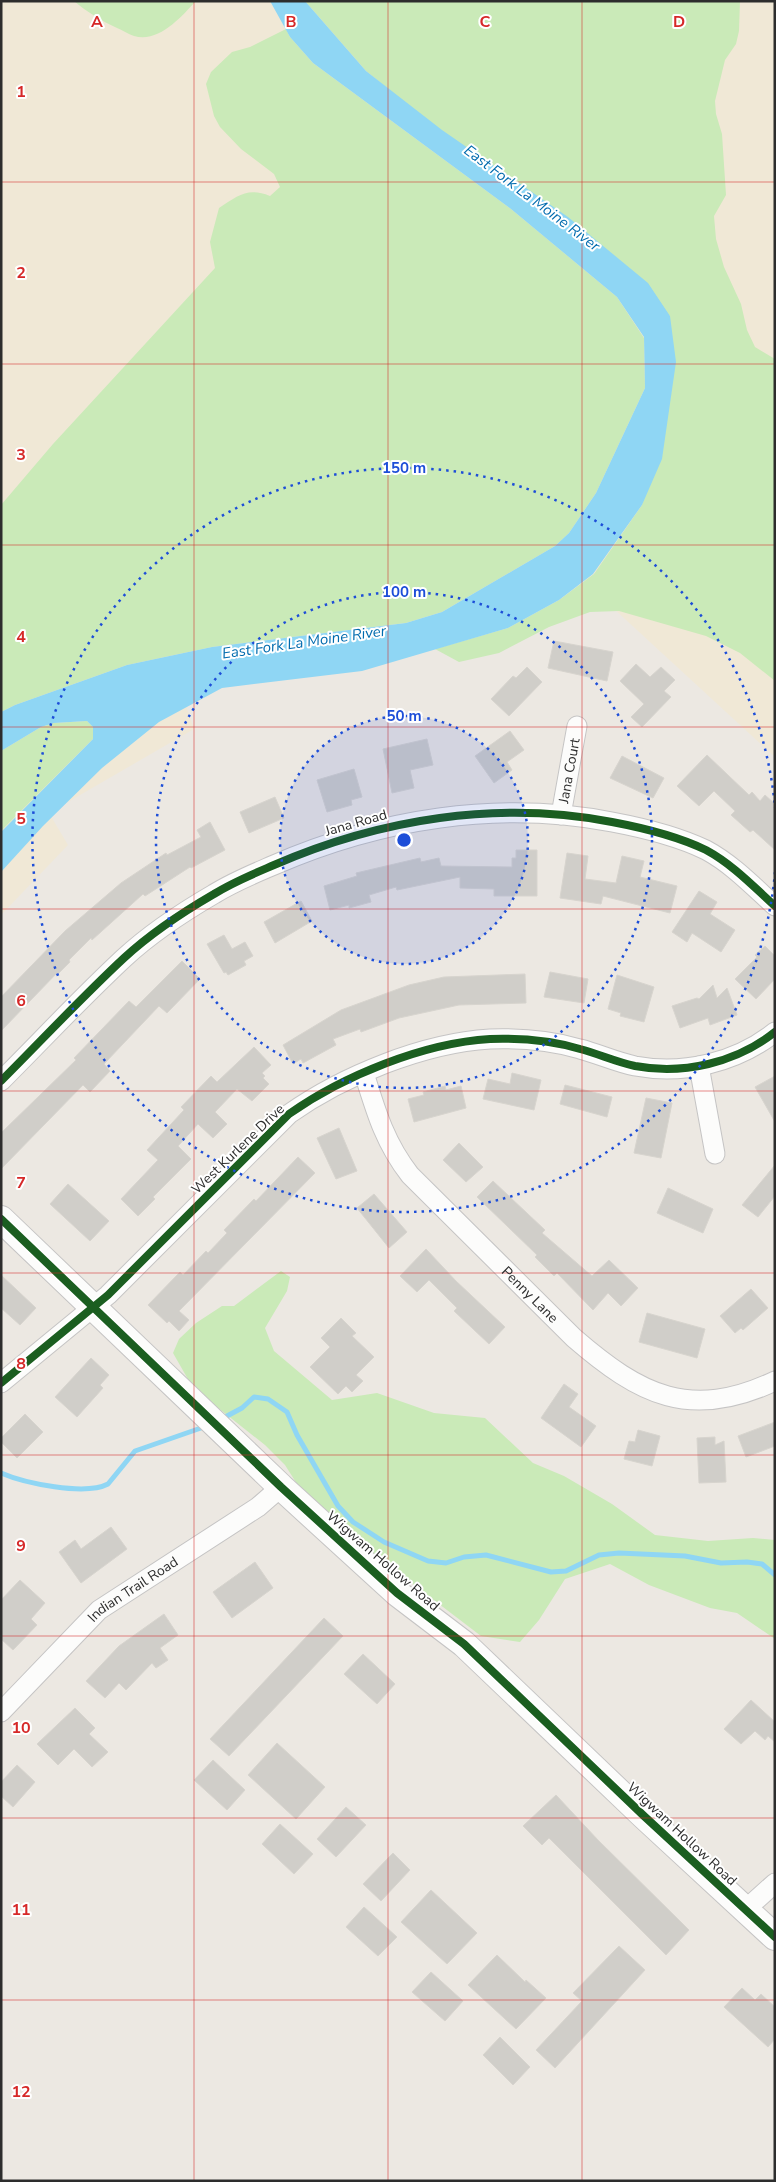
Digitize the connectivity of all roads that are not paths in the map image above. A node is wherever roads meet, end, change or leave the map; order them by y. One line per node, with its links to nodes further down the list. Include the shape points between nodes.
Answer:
1 (577, 726): 2 (street, Jana Court)
2 (561, 814): 3 (street, Jana Road, via 642,827 705,850 743,876); 7 (street, Jana Road, via 472,814 386,826 299,854 235,882 125,957)
3 (775, 906)
4 (775, 1032): 5 (street, West Kurlene Drive, via 748,1050)
5 (699, 1066): 6 (street, West Kurlene Drive, via 665,1070 635,1066 561,1044 491,1039 434,1048); 8 (street)
6 (364, 1073): 10 (street, West Kurlene Drive, via 338,1084 289,1114 108,1295); 11 (street, Penny Lane, via 386,1139 410,1175 600,1360 645,1389 701,1400 735,1397)
7 (1, 1081)
8 (715, 1154)
9 (1, 1219): 10 (street, Wigwam Hollow Road)
10 (93, 1306): 12 (street, West Kurlene Drive); 13 (street, Wigwam Hollow Road)
11 (775, 1381)
12 (1, 1382)
13 (281, 1487): 14 (street, Indian Trail Road, via 258,1507 99,1610); 16 (street, Wigwam Hollow Road, via 397,1594 464,1644)
14 (1, 1712)
15 (775, 1883): 16 (street)
16 (746, 1909): 17 (street, Wigwam Hollow Road)
17 (775, 1937)

